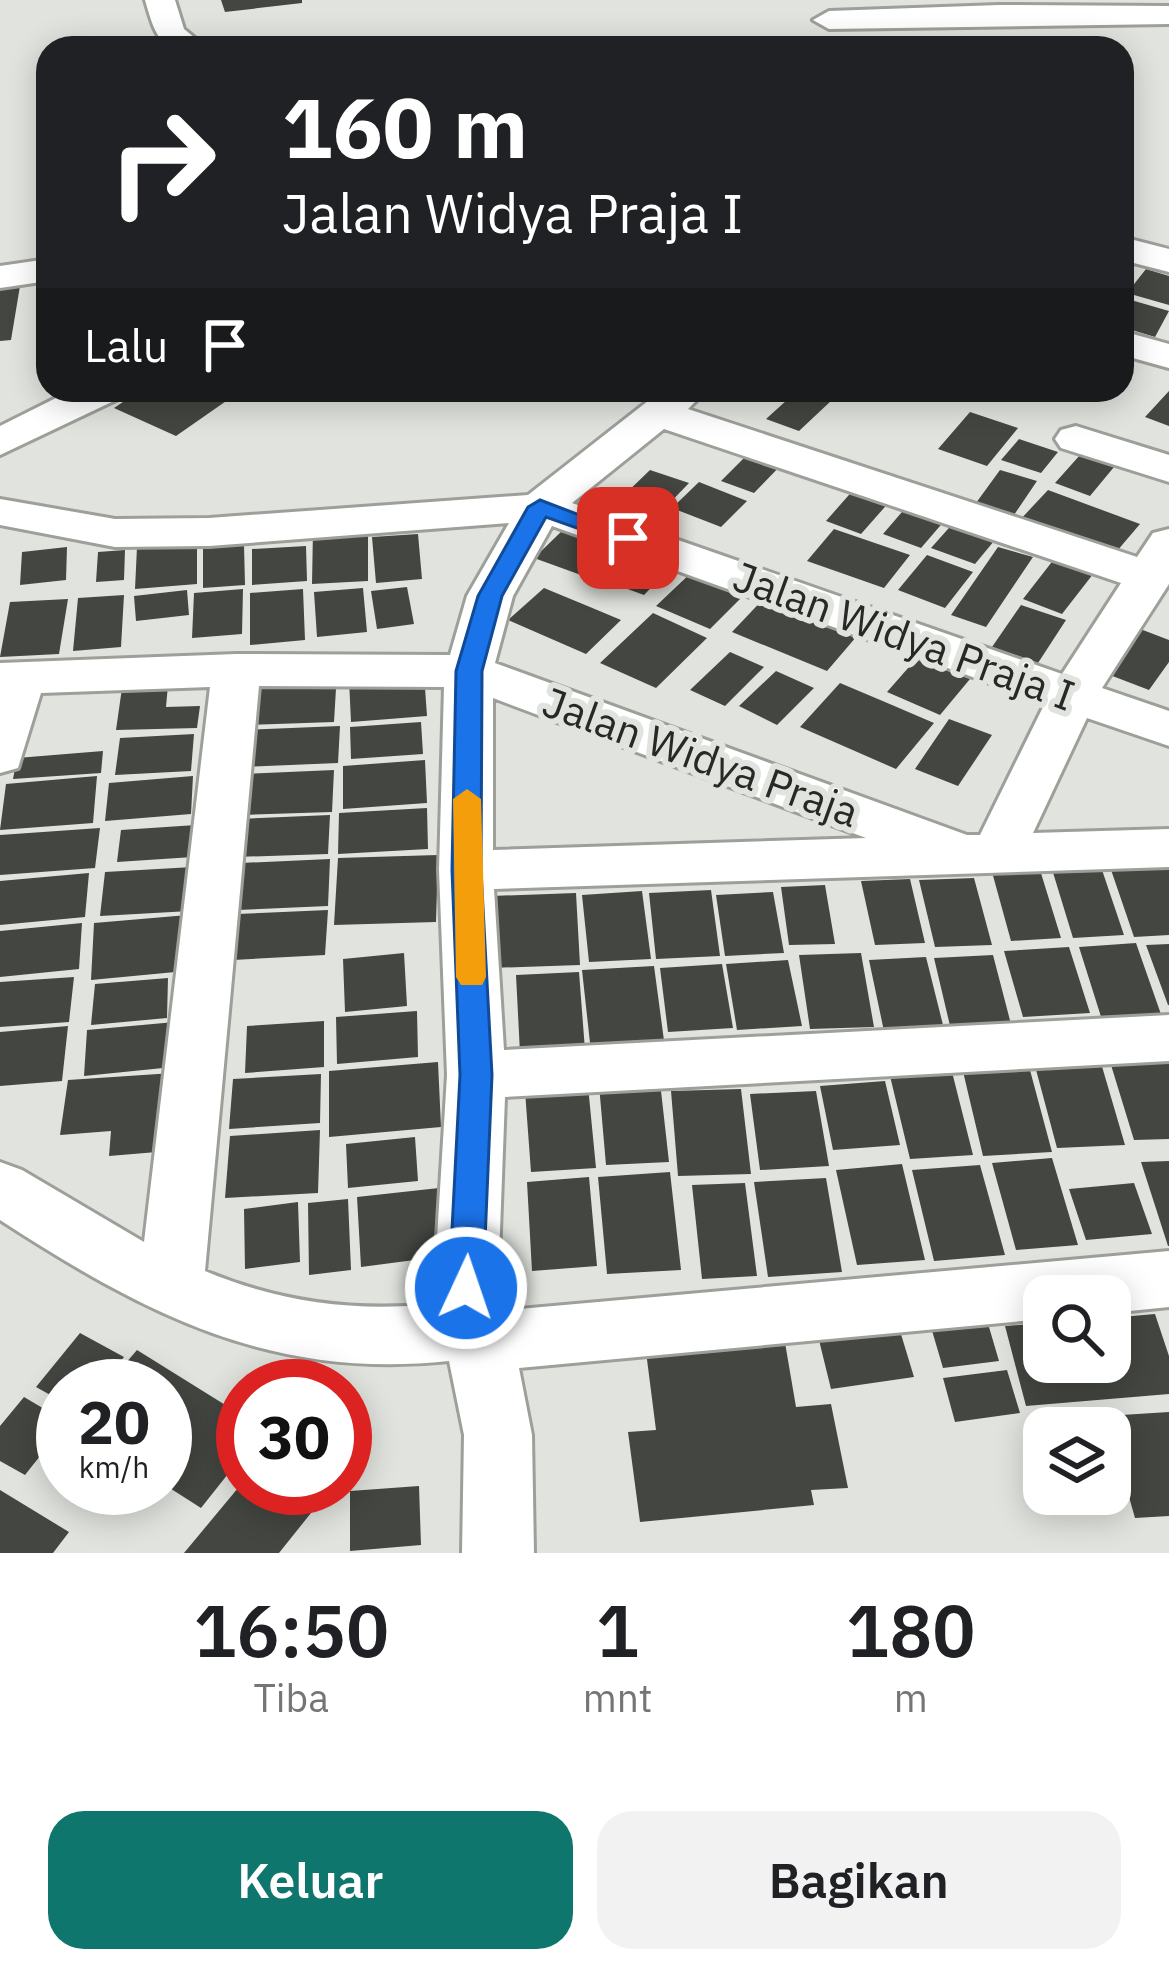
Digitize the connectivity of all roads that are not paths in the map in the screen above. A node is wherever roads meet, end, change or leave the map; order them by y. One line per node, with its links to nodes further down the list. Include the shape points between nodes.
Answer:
1 (160, 0): 5 (street)
2 (1080, 7): 3 (street); 4 (street)
3 (1169, 15)
4 (829, 20)
5 (174, 36)
6 (1134, 251): 7 (street)
7 (1169, 261)
8 (36, 272): 9 (street)
9 (0, 277)
10 (1134, 346): 11 (street)
11 (1169, 356)
12 (80, 402): 15 (street)
13 (674, 402): 17 (street); 19 (street)
14 (1076, 439): 16 (street)
15 (0, 442)
16 (1169, 470)
17 (540, 507): 18 (street, Jalan Widya Praja I, via 186,532 115,532); 21 (street, via 490,596); 23 (street, Jalan Widya Praja I)
18 (0, 512)
19 (1160, 560): 23 (street)
20 (236, 670): 21 (street, Jalan Widya Praja); 22 (street, Jalan Widya Praja); 33 (street)
21 (469, 671): 27 (street, Jalan Widya Praja); 28 (street)
22 (10, 681): 25 (street)
23 (1073, 696): 24 (street, Jalan Widya Praja I); 27 (street)
24 (1169, 729)
25 (0, 756)
26 (1169, 848): 27 (street)
27 (982, 856): 28 (street)
28 (466, 870): 30 (street)
29 (1169, 1038): 30 (street)
30 (476, 1075): 34 (street)
31 (0, 1188): 33 (street)
32 (1169, 1279): 34 (street)
33 (171, 1287): 34 (street, via 310,1330)
34 (472, 1336): 35 (street, via 500,1434)
35 (498, 1553)

